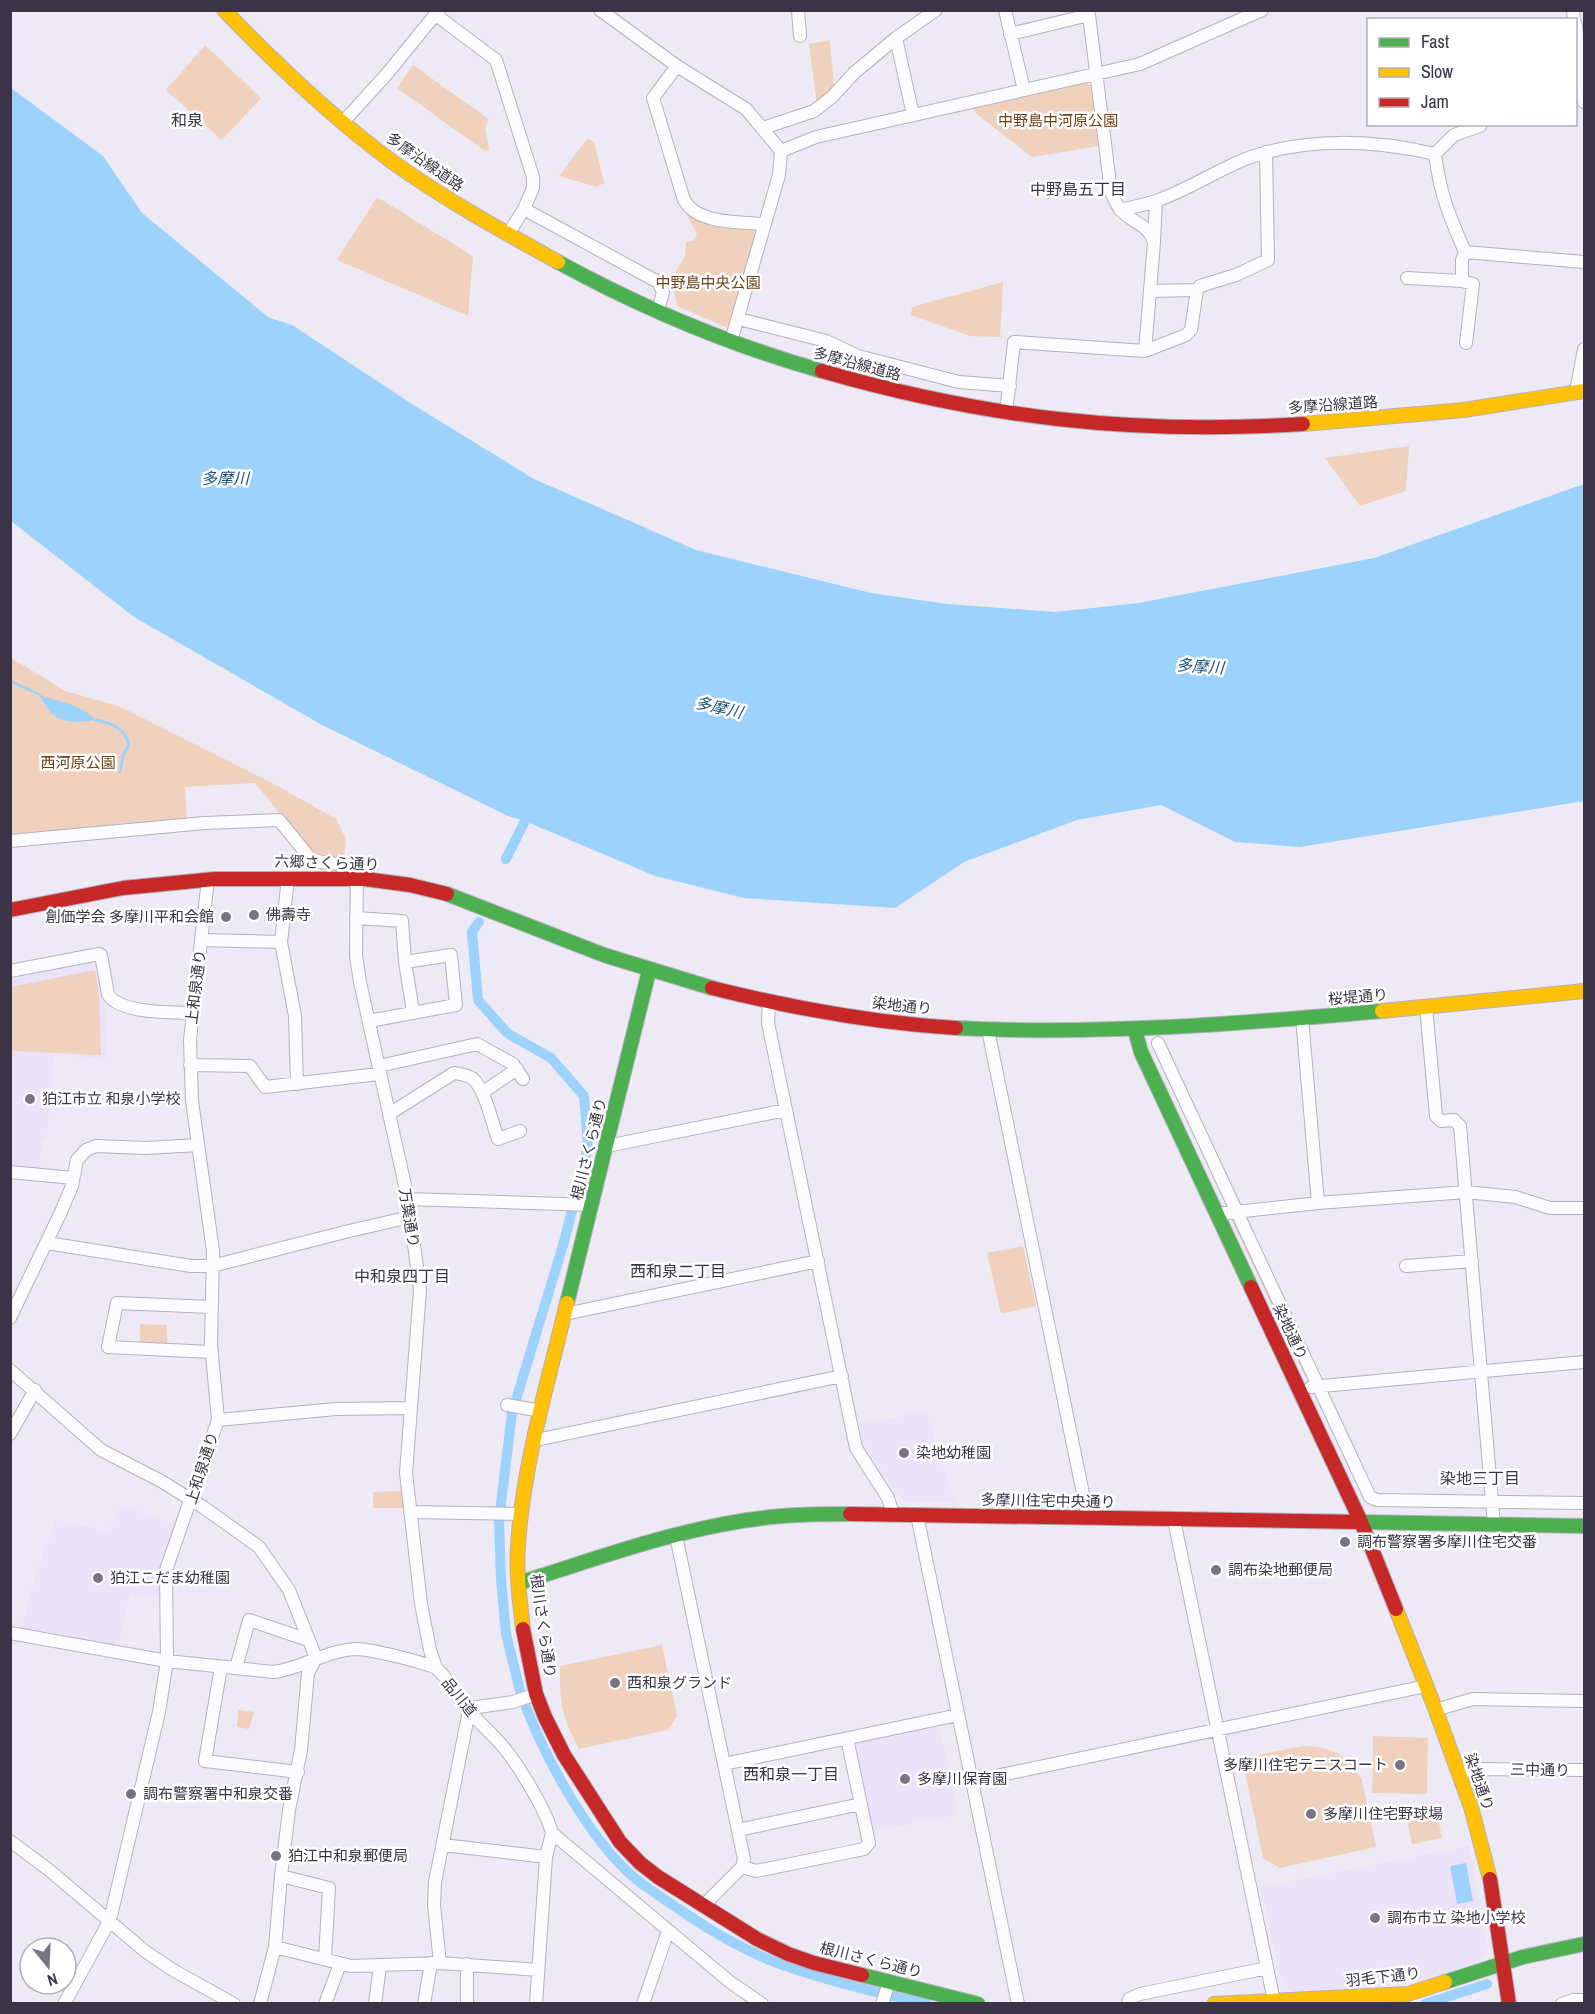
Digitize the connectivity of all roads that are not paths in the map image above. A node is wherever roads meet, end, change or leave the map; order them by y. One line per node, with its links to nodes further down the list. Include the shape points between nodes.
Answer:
1 (224, 10): 18 (street, 多摩沿線道路, via 259,47)
2 (600, 10): 12 (street)
3 (798, 10): 9 (street)
4 (936, 10): 10 (street)
5 (1005, 10): 8 (street)
6 (1263, 10): 13 (street, via 1140,64)
7 (437, 13): 18 (street); 25 (street, via 496,60 533,177)
8 (1010, 34): 13 (street, via 1089,15); 15 (street)
9 (800, 36)
10 (896, 38): 17 (street); 20 (street, via 814,111)
11 (1577, 38): 14 (street)
12 (676, 66): 20 (street, via 746,109); 27 (street, via 653,98 684,200 688,207 710,218)
13 (1097, 75): 15 (street); 26 (street, via 1108,175)
14 (1584, 85): 16 (street)
15 (1023, 90): 17 (street)
16 (1584, 102)
17 (913, 115): 21 (street, via 816,137)
18 (344, 121): 28 (street, 多摩沿線道路, via 392,161)
19 (1480, 126): 23 (street, via 1454,135)
20 (763, 128): 21 (street)
21 (781, 152): 27 (street, via 779,175)
22 (1266, 152): 23 (street, via 1335,142); 24 (street); 34 (street, via 1268,260)
23 (1436, 154): 30 (street, via 1447,210)
24 (1156, 201): 26 (street); 29 (street)
25 (524, 209): 28 (street); 36 (street, via 658,282 663,292)
26 (1120, 210): 29 (street, via 1147,229)
27 (764, 224): 37 (street)
28 (508, 234): 36 (street, 多摩沿線道路)
29 (1154, 242): 35 (street)
30 (1466, 252): 31 (street); 33 (street)
31 (1584, 262)
32 (1407, 278): 33 (street)
33 (1462, 281): 39 (street, via 1473,284)
34 (1197, 290): 35 (street); 41 (street, via 1191,330)
35 (1150, 291): 41 (street)
36 (658, 311): 38 (street, 多摩沿線道路)
37 (739, 319): 38 (street); 42 (street, via 825,341 858,357 959,382)
38 (731, 341): 44 (street, 多摩沿線道路, via 845,380)
39 (1466, 343)
40 (1584, 349): 43 (street)
41 (1145, 351): 42 (street, via 1014,342)
42 (1010, 386): 44 (street)
43 (1580, 392): 44 (street, 多摩沿線道路, via 1420,415 1250,427 1095,424)
44 (1006, 413)
45 (10, 841): 47 (street, via 279,820 310,858 357,866)
46 (288, 878): 47 (street, 六郷さくら通り); 48 (street, 六郷さくら通り); 52 (street)
47 (357, 878): 50 (street, 万葉通り); 55 (street, 六郷さくら通り, via 426,888)
48 (208, 879): 49 (street, 六郷さくら通り, via 140,885); 51 (street, 上和泉通り)
49 (10, 910)
50 (356, 918): 53 (street, via 402,921); 62 (street, 万葉通り, via 356,956)
51 (201, 940): 52 (street); 60 (street, 上和泉通り)
52 (281, 942): 68 (street, via 295,1016)
53 (405, 962): 59 (street); 59 (street, via 451,955 456,1005)
54 (10, 970): 60 (street, via 99,954 111,999 133,1008)
55 (649, 971): 57 (street, 六郷さくら通り); 74 (street, 根川さくら通り)
56 (1584, 991): 58 (street, 桜堤通り)
57 (769, 1002): 63 (street, 染地通り, via 863,1018); 70 (street, via 768,1023)
58 (1426, 1007): 61 (street, 桜堤通り); 77 (street, via 1436,1116 1441,1121 1454,1120 1460,1126)
59 (413, 1011): 62 (street)
60 (192, 1013): 66 (street, 上和泉通り)
61 (1302, 1018): 64 (street, 桜堤通り); 79 (street)
62 (369, 1021): 67 (street, 万葉通り)
63 (988, 1030): 64 (street, 染地通り); 114 (street)
64 (1135, 1030): 83 (street, 染地通り, via 1141,1052)
65 (1158, 1043): 82 (street)
66 (190, 1065): 68 (street, via 250,1066 265,1087); 73 (street, 上和泉通り)
67 (379, 1070): 68 (street); 69 (street, via 477,1044 513,1064 520,1074); 71 (street, 万葉通り)
68 (297, 1084)
69 (482, 1094): 71 (street, via 470,1076 454,1073); 72 (street, via 498,1139)
70 (786, 1110): 74 (street); 86 (street)
71 (389, 1114): 78 (street, 万葉通り)
72 (520, 1131)
73 (198, 1145): 76 (street, via 96,1146 77,1160); 88 (street, 上和泉通り)
74 (607, 1146): 80 (street, 根川さくら通り)
75 (10, 1172): 76 (street)
76 (73, 1178): 85 (street)
77 (1466, 1192): 79 (street); 81 (street, via 1515,1197 1550,1208); 87 (street)
78 (408, 1199): 80 (street); 84 (street, 万葉通り)
79 (1318, 1203): 82 (street)
80 (586, 1205): 91 (street, 根川さくら通り)
81 (1584, 1208)
82 (1238, 1211): 83 (street); 98 (street)
83 (1217, 1214): 100 (street, 染地通り)
84 (410, 1217): 88 (street); 102 (street, 万葉通り, via 420,1290)
85 (47, 1243): 88 (street); 92 (street)
86 (818, 1261): 91 (street); 97 (street)
87 (1472, 1261): 89 (street); 96 (street)
88 (212, 1266): 90 (street, 上和泉通り)
89 (1406, 1266)
90 (211, 1307): 93 (street, 上和泉通り); 93 (street, via 117,1303 108,1347)
91 (565, 1314): 103 (street, 根川さくら通り)
92 (10, 1318)
93 (211, 1352): 104 (street, 上和泉通り)
94 (1584, 1362): 96 (street)
95 (10, 1370): 99 (street)
96 (1481, 1370): 98 (street); 108 (street)
97 (842, 1376): 106 (street); 112 (street, via 856,1448 888,1498)
98 (1318, 1386): 100 (street); 108 (street, via 1373,1500)
99 (35, 1390): 105 (street); 107 (street, via 101,1450)
100 (1299, 1390): 116 (street, 染地通り)
101 (513, 1406): 103 (street)
102 (411, 1408): 104 (street, via 336,1409); 110 (street, 万葉通り, via 406,1473)
103 (541, 1411): 106 (street, 根川さくら通り)
104 (218, 1420): 107 (street, 上和泉通り)
105 (10, 1434)
106 (536, 1440): 111 (street, 根川さくら通り)
107 (192, 1500): 122 (street, via 259,1547 290,1590); 124 (street, 上和泉通り, via 166,1570)
108 (1492, 1501): 109 (street); 117 (street)
109 (1584, 1503)
110 (410, 1512): 111 (street); 127 (street, 万葉通り, via 421,1604)
111 (515, 1514): 120 (street, 根川さくら通り)
112 (893, 1514): 113 (street, 多摩川住宅中央通り); 119 (street, 多摩川住宅中央通り, via 771,1517)
113 (917, 1515): 114 (street, 多摩川住宅中央通り); 133 (street)
114 (1088, 1518): 115 (street, 多摩川住宅中央通り)
115 (1174, 1520): 116 (street, 多摩川住宅中央通り); 134 (street)
116 (1361, 1522): 117 (street, 多摩川住宅中央通り); 128 (street, 染地通り)
117 (1494, 1525): 118 (street, 多摩川住宅中央通り)
118 (1584, 1526)
119 (676, 1536): 120 (street, 多摩川住宅中央通り); 136 (street)
120 (519, 1583): 129 (street, 根川さくら通り)
121 (10, 1633): 124 (street, 品川道)
122 (308, 1640): 123 (street); 126 (street, via 249,1620)
123 (316, 1658): 126 (street, 品川道, via 274,1672); 127 (street, 品川道, via 357,1649); 138 (street, via 308,1673)
124 (167, 1661): 125 (street, 品川道); 150 (street, 上和泉通り, via 159,1712)
125 (221, 1667): 126 (street, 品川道); 138 (street, via 205,1761)
126 (236, 1668)
127 (436, 1668): 132 (street, 品川道)
128 (1426, 1686): 131 (street, 染地通り); 134 (street)
129 (536, 1694): 132 (street); 149 (street, 根川さくら通り, via 564,1755 620,1842 640,1863)
130 (1584, 1701): 131 (street, via 1473,1699)
131 (1436, 1710): 139 (street, 染地通り)
132 (469, 1711): 143 (street, 品川道, via 505,1749 534,1794); 145 (street)
133 (958, 1715): 135 (street); 140 (street)
134 (1218, 1729): 140 (street); 160 (street)
135 (847, 1738): 136 (street); 141 (street)
136 (724, 1764): 142 (street)
137 (1584, 1770): 139 (street, 三中通り, via 1470,1769)
138 (298, 1772): 148 (street)
139 (1460, 1774): 156 (street, 染地通り, via 1489,1874)
140 (972, 1781): 179 (street)
141 (861, 1804): 142 (street); 147 (street, via 869,1844 864,1849 756,1871)
142 (738, 1830): 147 (street)
143 (552, 1833): 146 (street); 151 (street, 品川道)
144 (10, 1841): 150 (street)
145 (443, 1845): 146 (street); 155 (street, via 435,1882)
146 (546, 1857): 161 (street)
147 (742, 1867): 149 (street)
148 (281, 1876): 153 (street); 154 (street, via 329,1888)
149 (703, 1906): 162 (street, 根川さくら通り, via 757,1940 788,1954)
150 (110, 1920): 168 (street, 上和泉通り); 169 (street, via 155,1958)
151 (668, 1931): 176 (street); 177 (street, 品川道)
152 (1584, 1944): 156 (street, 羽毛下通り)
153 (275, 1947): 154 (street); 170 (street)
154 (325, 1958): 157 (street)
155 (435, 1963): 158 (street); 159 (street); 173 (street)
156 (1503, 1963): 163 (street, 羽毛下通り); 182 (street, 染地通り)
157 (340, 1964): 159 (street); 171 (street)
158 (466, 1964): 161 (street); 174 (street)
159 (380, 1966): 172 (street)
160 (1268, 1968): 165 (street); 180 (street, via 1140,1994)
161 (538, 1970): 175 (street)
162 (887, 1985): 167 (street); 178 (street, 根川さくら通り)
163 (1408, 1999): 166 (street, 羽毛下通り)
164 (1584, 2000): 183 (street)
165 (1274, 2001): 166 (street, 羽毛下通り); 181 (street, 羽毛下通り)
166 (1311, 2001)
167 (882, 2003)
168 (64, 2004)
169 (234, 2004)
170 (260, 2004)
171 (325, 2004)
172 (375, 2004)
173 (424, 2004)
174 (467, 2004)
175 (536, 2004)
176 (643, 2004)
177 (762, 2004)
178 (978, 2004)
179 (1018, 2004)
180 (1128, 2004)
181 (1215, 2004)
182 (1509, 2004)
183 (1562, 2004)

